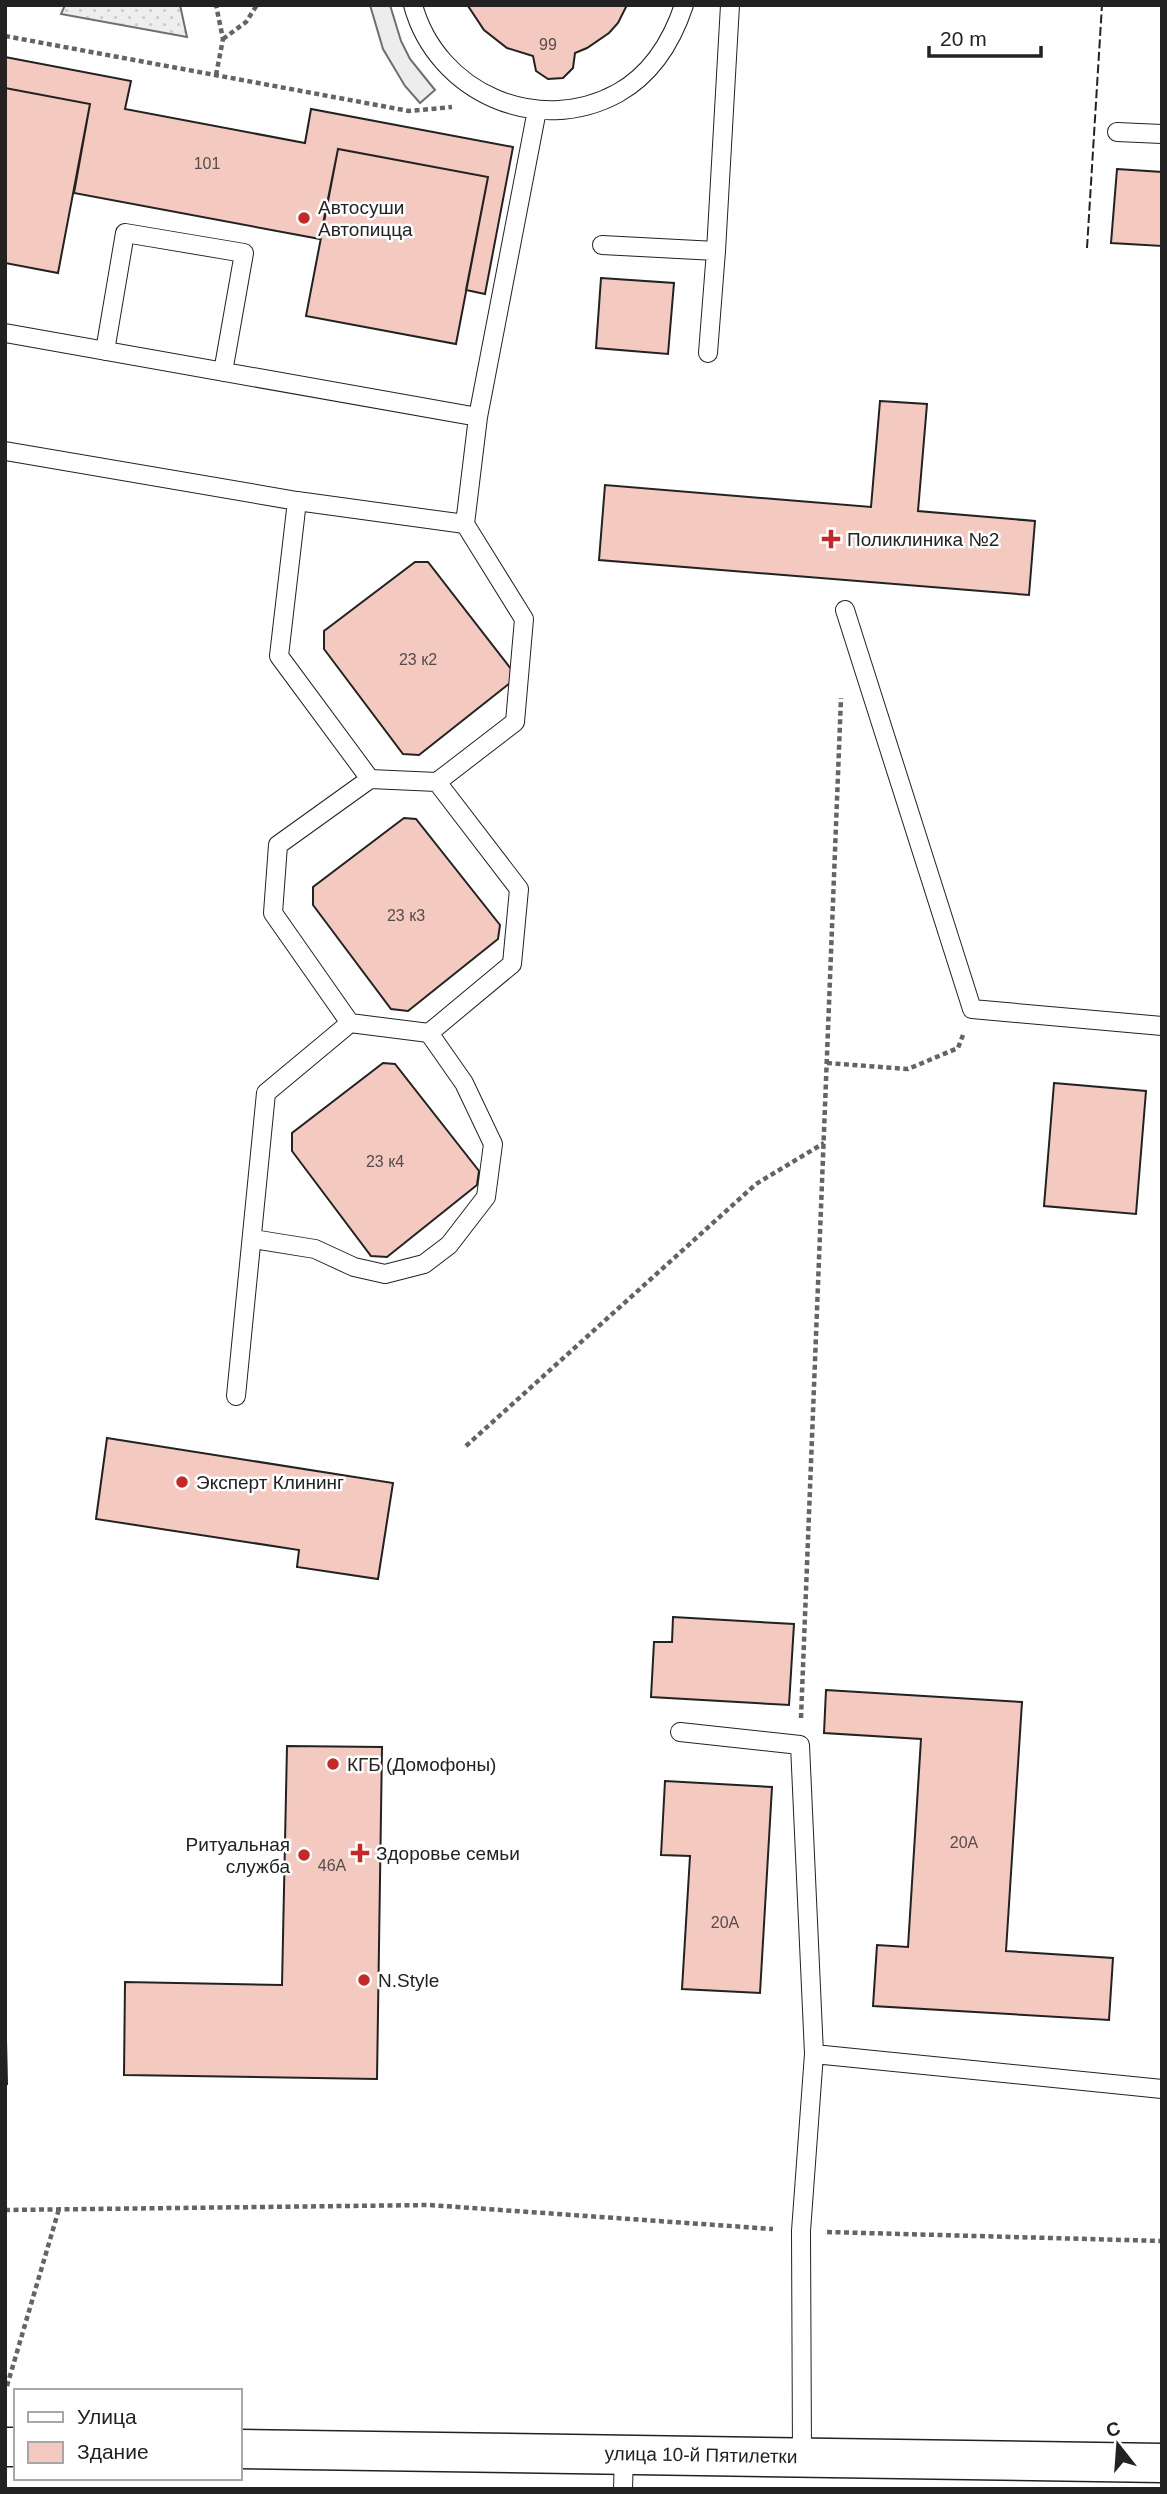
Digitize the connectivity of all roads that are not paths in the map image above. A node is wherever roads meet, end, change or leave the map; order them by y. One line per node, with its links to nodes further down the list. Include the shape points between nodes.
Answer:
1 (413, 5): 4 (lane, via 428,43 463,82 510,106)
2 (684, 5): 4 (lane, via 675,31 642,76 592,104)
3 (730, 5): 8 (lane)
4 (537, 110): 13 (lane)
5 (1116, 132): 6 (lane)
6 (1162, 134)
7 (602, 245): 8 (lane)
8 (716, 251): 11 (lane)
9 (5, 333): 10 (lane)
10 (105, 351): 12 (lane); 12 (lane, via 125,233 244,253)
11 (708, 353)
12 (223, 372): 13 (lane)
13 (478, 417): 16 (lane)
14 (5, 451): 15 (lane)
15 (297, 501): 16 (lane); 18 (lane, via 279,656)
16 (465, 524): 19 (lane, via 524,619 515,722)
17 (845, 610): 21 (lane, via 972,1009)
18 (370, 779): 19 (lane); 20 (lane, via 278,845 273,913)
19 (438, 782): 22 (lane, via 519,889 512,964)
20 (349, 1023): 22 (lane); 23 (lane, via 266,1093)
21 (1162, 1026)
22 (429, 1033): 23 (lane, via 464,1083 493,1144 486,1197 449,1245 424,1264 385,1273 354,1267 315,1249)
23 (253, 1238): 24 (lane)
24 (236, 1396)
25 (680, 1731): 26 (lane, via 800,1745)
26 (814, 2054): 27 (lane); 29 (lane, via 801,2231)
27 (1162, 2089)
28 (242, 2449): 31 (main road, улица 10-й Пятилетки)
29 (802, 2456): 30 (main road, улица 10-й Пятилетки); 31 (main road, улица 10-й Пятилетки)
30 (1162, 2463)
31 (623, 2471)

